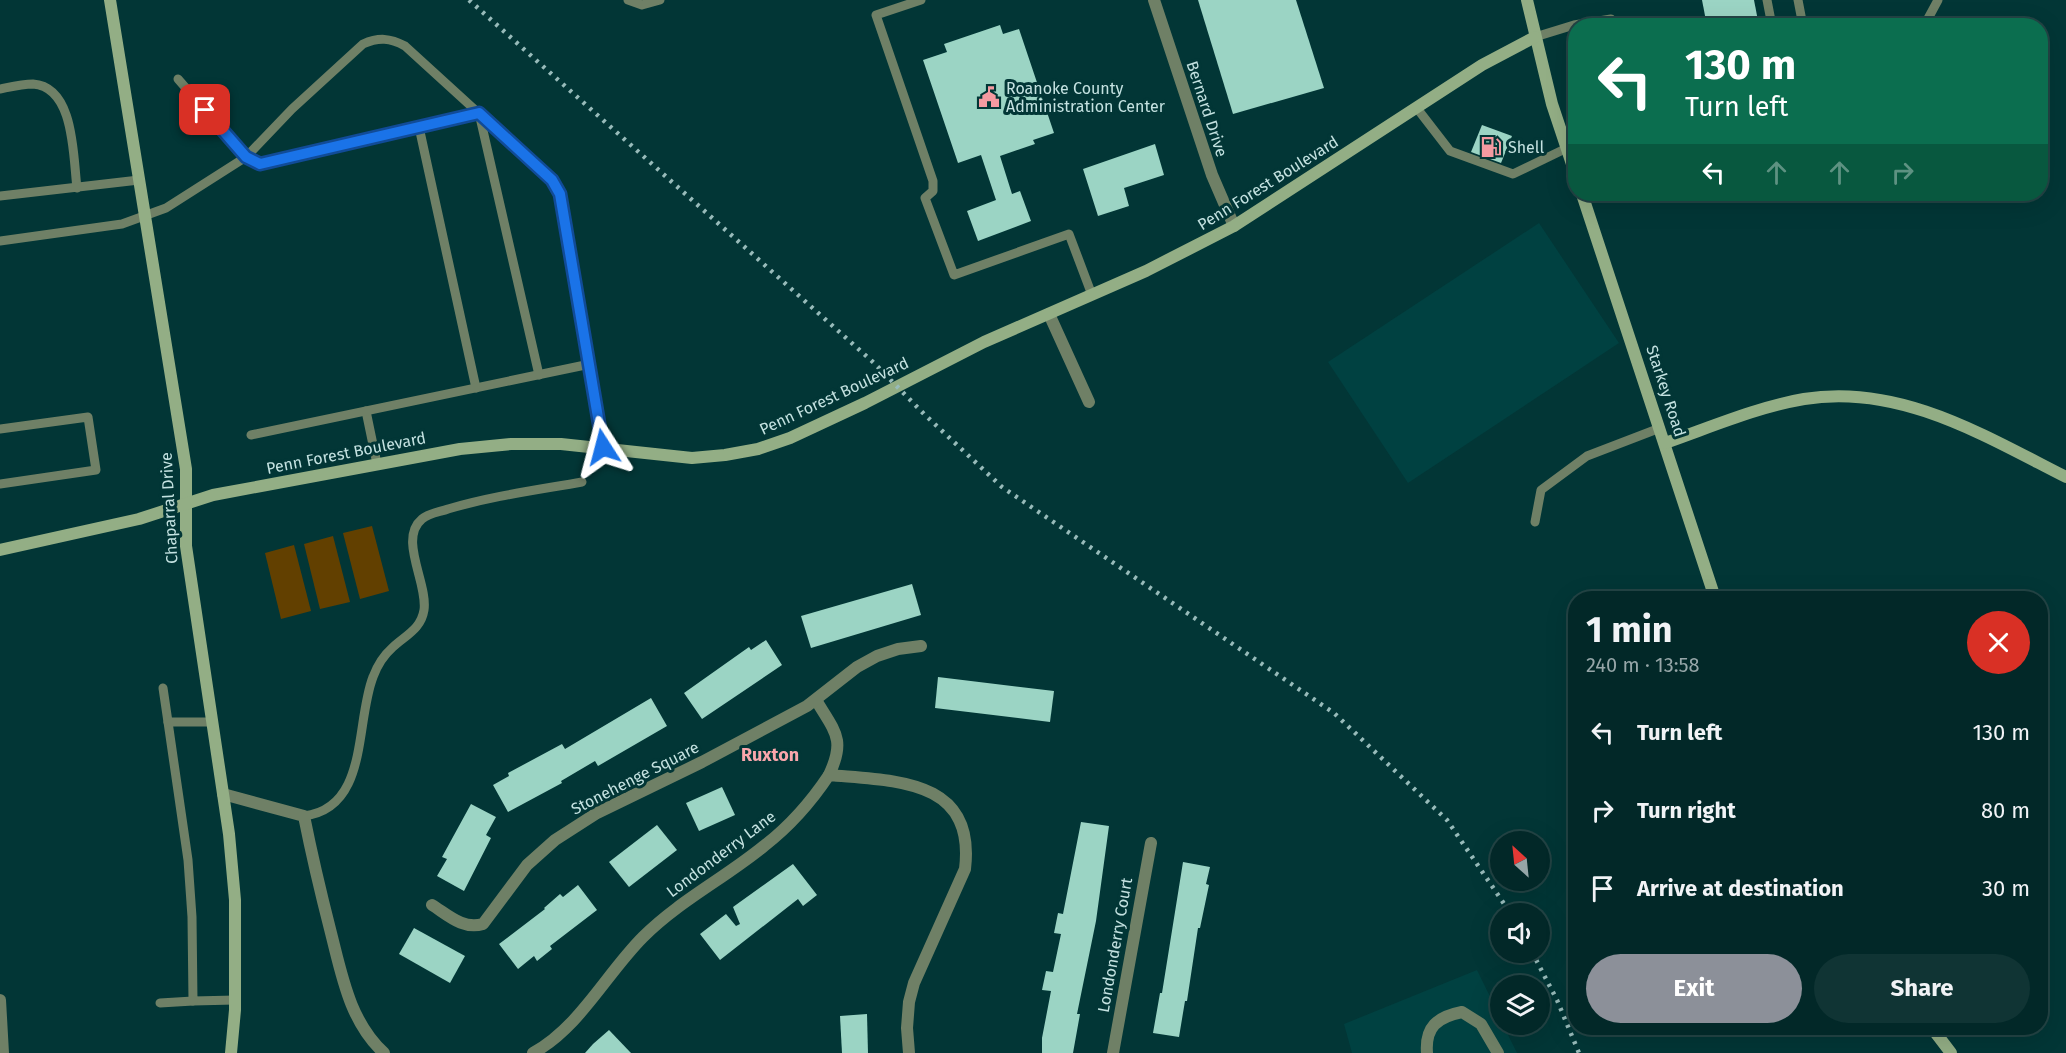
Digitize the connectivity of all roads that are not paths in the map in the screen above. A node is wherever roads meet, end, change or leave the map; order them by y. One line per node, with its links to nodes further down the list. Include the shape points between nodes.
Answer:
1 (110, 0): 23 (street, Chaparral Drive)
2 (628, 0): 3 (lane, via 642,4)
3 (660, 0)
4 (921, 0): 30 (lane, via 876,15 933,181 933,191 925,198 954,275 1069,234)
5 (1154, 0): 28 (street, Bernard Drive, via 1212,175)
6 (1527, 0): 14 (street)
7 (1767, 0): 10 (lane)
8 (1798, 0): 11 (lane)
9 (1938, 0): 12 (lane)
10 (1770, 18)
11 (1801, 18)
12 (1928, 18)
13 (1568, 27): 14 (lane)
14 (1535, 37): 17 (street, Penn Forest Boulevard); 20 (street)
15 (178, 79): 22 (lane)
16 (0, 88): 24 (lane, via 39,85 62,102)
17 (1416, 107): 20 (lane, via 1450,151 1513,174); 28 (street, Penn Forest Boulevard)
18 (479, 113): 19 (lane); 22 (lane, via 405,46 394,40 374,39 363,44 292,108); 32 (lane, via 552,180 560,194); 33 (lane)
19 (418, 127): 22 (lane, via 260,164); 34 (lane)
20 (1567, 148): 21 (street)
21 (1568, 151)
22 (246, 157): 27 (lane, via 202,187)
23 (140, 180): 24 (lane); 27 (street, Chaparral Drive)
24 (77, 188): 25 (lane)
25 (0, 196)
26 (1584, 201): 37 (street, Starkey Road)
27 (145, 217): 29 (lane, via 122,224); 46 (street, Chaparral Drive, via 186,469)
28 (1234, 226): 30 (street, Penn Forest Boulevard)
29 (0, 241)
30 (1092, 295): 31 (street, Penn Forest Boulevard)
31 (1049, 314): 35 (street); 41 (street, Penn Forest Boulevard, via 984,342 865,404 758,449 692,458)
32 (590, 364): 33 (lane); 41 (lane)
33 (538, 375): 34 (lane)
34 (476, 388): 36 (lane)
35 (1089, 402)
36 (366, 411): 39 (lane); 42 (lane)
37 (1660, 428): 40 (street, Starkey Road); 47 (lane, via 1587,456 1541,490)
38 (0, 429): 45 (lane, via 88,417 96,470)
39 (251, 435)
40 (1665, 443): 43 (street, via 1773,406 1815,398 1867,398 1924,410); 49 (street, Starkey Road)
41 (603, 447): 42 (street, Penn Forest Boulevard, via 510,444)
42 (378, 464): 46 (street, Penn Forest Boulevard, via 213,495)
43 (2066, 477)
44 (582, 482): 57 (lane, via 476,501 422,519 412,541 424,612 410,635 392,647 379,663 372,679 355,767 339,801 320,814)
45 (0, 484)
46 (186, 504): 48 (street, Penn Forest Boulevard, via 139,519); 54 (street, Chaparral Drive, via 186,546)
47 (1535, 522)
48 (0, 550)
49 (1713, 591)
50 (921, 646): 52 (street, Stonehenge Square, via 877,656 856,667)
51 (163, 688): 53 (lane)
52 (816, 700): 55 (street, via 839,744); 59 (street, Stonehenge Square, via 597,813 555,840 527,865 483,924 464,926)
53 (168, 722): 54 (lane); 62 (lane, via 188,860)
54 (212, 722): 56 (street, Chaparral Drive)
55 (829, 776): 68 (street, Londonderry Lane, via 792,821 763,847 685,901 644,937 572,1022); 69 (street, via 893,781 930,791 956,815 964,834 965,869 909,1002)
56 (223, 794): 57 (street); 61 (street, Chaparral Drive, via 235,900)
57 (304, 816): 67 (street, via 347,994 358,1020)
58 (1151, 843): 70 (street, Londonderry Court)
59 (432, 905)
60 (0, 1000): 65 (street)
61 (235, 1000): 62 (lane); 66 (street, Chaparral Drive)
62 (193, 1001): 63 (lane)
63 (160, 1003)
64 (1937, 1035): 73 (street)
65 (3, 1053)
66 (231, 1053)
67 (384, 1053)
68 (533, 1053)
69 (909, 1053)
70 (1113, 1053)
71 (1427, 1053): 72 (street, via 1426,1038 1433,1026 1462,1012 1481,1024)
72 (1498, 1053)
73 (1951, 1053)

